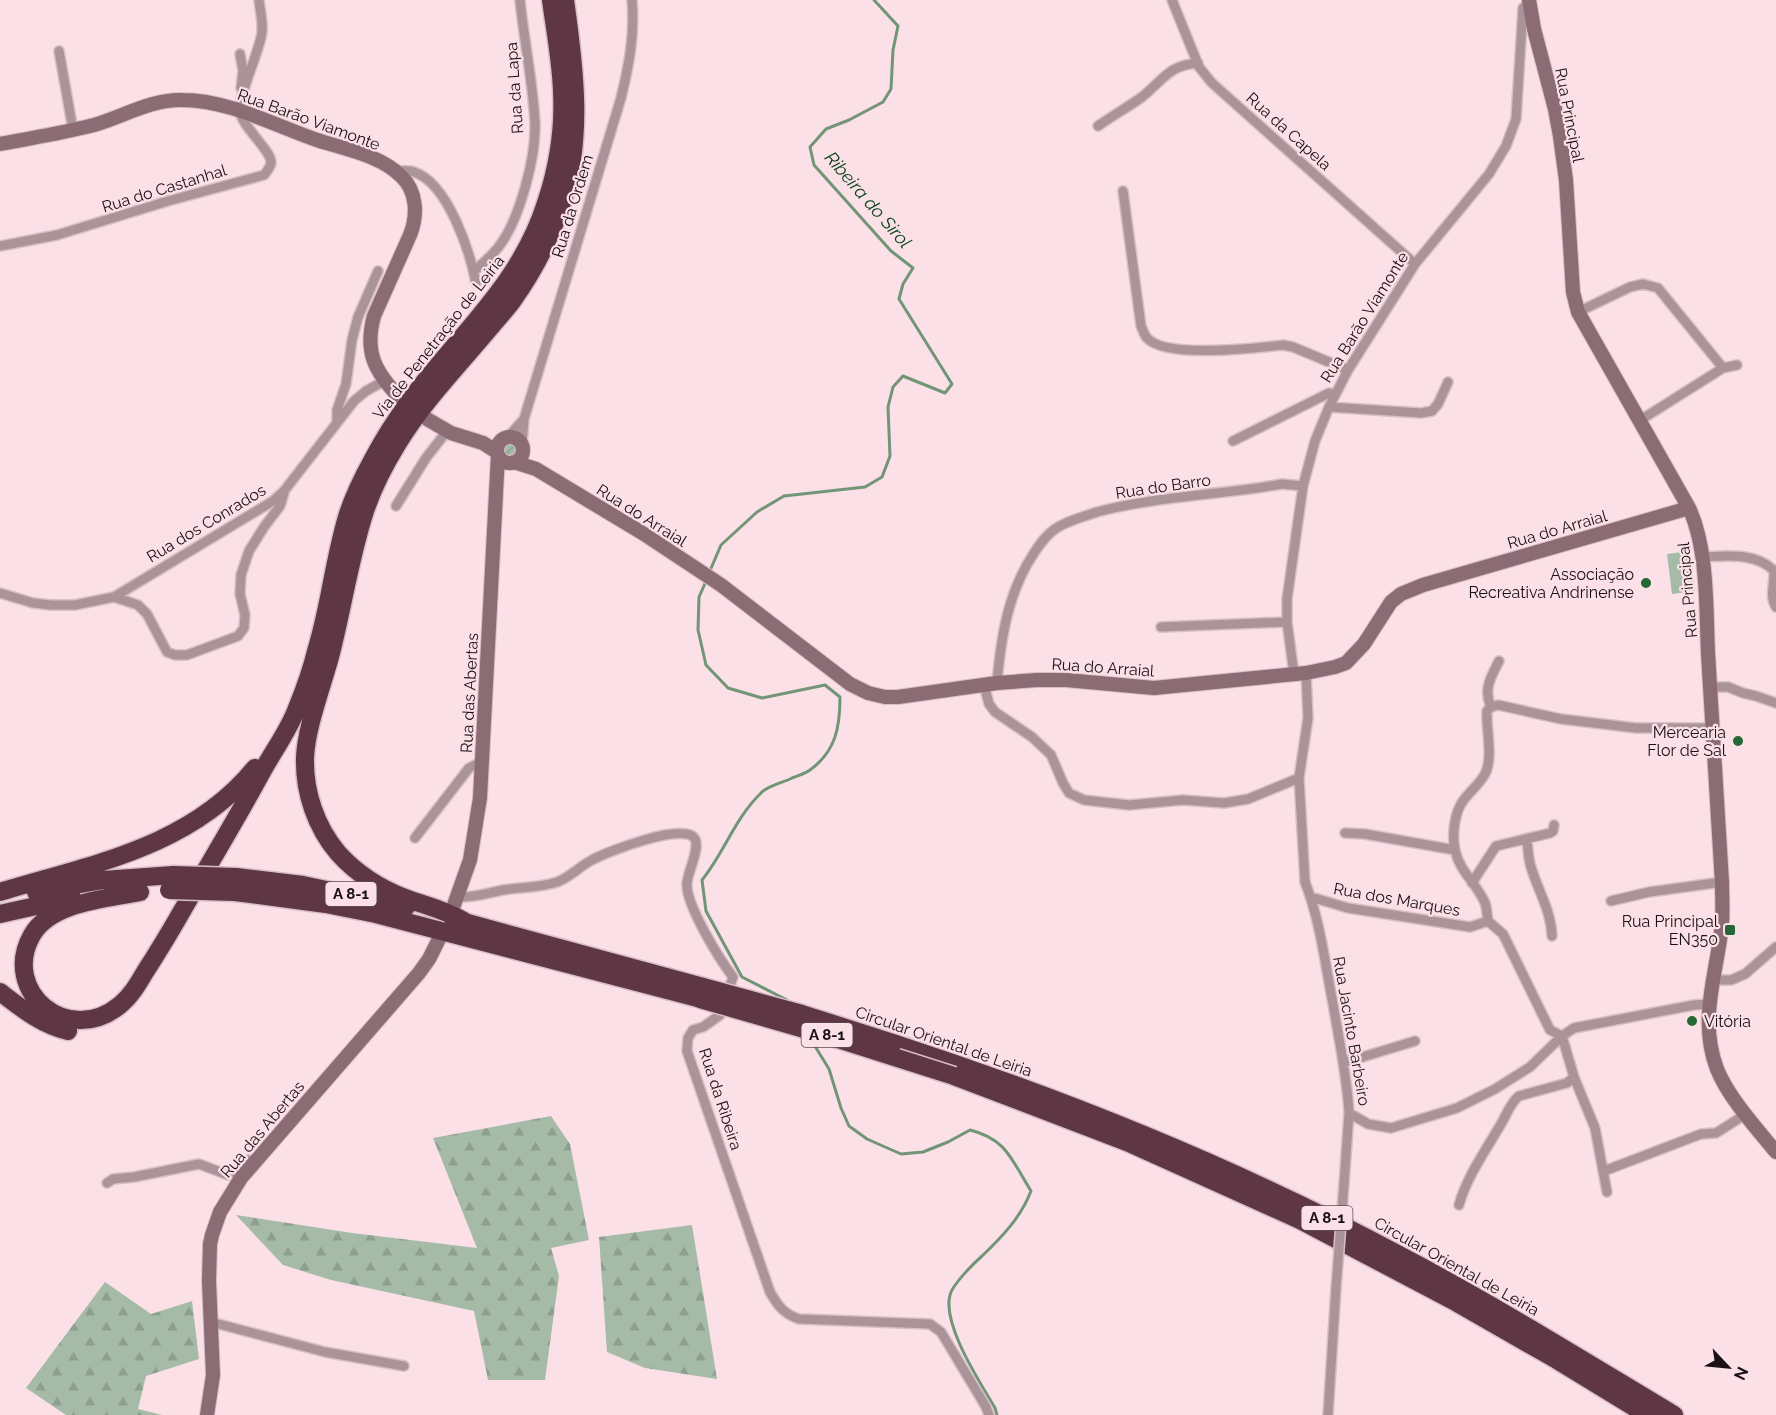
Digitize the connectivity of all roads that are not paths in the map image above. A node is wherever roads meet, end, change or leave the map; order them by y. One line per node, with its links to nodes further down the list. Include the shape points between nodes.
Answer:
1 (259, 0): 11 (street, via 262,32)
2 (520, 0): 21 (street, Rua da Lapa, via 535,125 531,155 514,220 500,245)
3 (551, 0): 56 (highway, Via de Penetração de Leiria, via 562,110 558,153 545,206 513,274 411,399 365,473 348,515 318,647)
4 (565, 0): 51 (highway, Via de Penetração de Leiria, via 576,112 573,154 560,209 544,249 512,301 424,406 386,464 365,510)
5 (632, 0): 33 (street, Rua da Ordem, via 629,67)
6 (1172, 0): 10 (street, Rua da Capela)
7 (1529, 2): 19 (street, Rua Barão Viamonte, via 1523,8 1516,119 1506,146 1489,174); 23 (street, Rua Principal, via 1556,109)
8 (59, 51): 14 (street)
9 (240, 54): 11 (street)
10 (1198, 63): 13 (street, via 1179,66); 19 (street, Rua da Capela, via 1212,83)
11 (243, 96): 12 (street)
12 (240, 111): 14 (street, Rua Barão Viamonte, via 210,103 173,100); 16 (street, Rua Barão Viamonte, via 366,156); 18 (street, Rua do Castanhal, via 247,128 270,156 271,163 264,175 57,235)
13 (1098, 126)
14 (73, 130): 15 (street, Rua Barão Viamonte)
15 (0, 144)
16 (395, 171): 21 (street, via 418,174 441,195 462,232); 27 (street, Rua Barão Viamonte, via 409,187 415,215 370,330 371,354)
17 (1123, 191): 26 (street, via 1141,326 1154,344 1210,352 1283,345)
18 (0, 246)
19 (1415, 264): 26 (street, Rua Barão Viamonte)
20 (378, 271): 34 (street, via 358,317)
21 (474, 271): 22 (street)
22 (476, 283)
23 (1578, 312): 25 (street, via 1630,287 1642,284 1658,288); 35 (street, Rua Principal)
24 (1737, 365): 25 (street)
25 (1724, 368): 35 (street)
26 (1348, 370): 29 (street, Rua Barão Viamonte)
27 (384, 381): 30 (street, Rua Barão Viamonte); 34 (street, Rua dos Conrados, via 354,401)
28 (1448, 382): 31 (street, via 1432,411)
29 (1335, 395): 31 (street, Rua Barão Viamonte); 37 (street, via 1329,393)
30 (399, 398)
31 (1329, 407): 41 (street, Rua Barão Viamonte)
32 (427, 419): 36 (street)
33 (524, 419): 38 (street, Rua da Ordem); 39 (street, Rua da Ordem)
34 (337, 421): 42 (street, Rua dos Conrados)
35 (1639, 421): 44 (street, Rua Principal)
36 (447, 431): 39 (street); 43 (street)
37 (1233, 441)
38 (522, 446): 39 (street, Rua das Abertas, via 521,456); 39 (street, via 517,438); 40 (street, Rua do Arraial)
39 (504, 452): 40 (street, Rua do Arraial); 60 (street, Rua das Abertas, via 496,478)
40 (536, 470): 54 (street, Rua do Arraial, via 721,585 863,691 898,697)
41 (1303, 486): 49 (street, Rua Barão Viamonte); 54 (street, Rua do Barro, via 1282,484 1125,505 1054,529 1041,541 1018,580)
42 (284, 491): 47 (street, Rua dos Conrados); 47 (street, via 280,506 249,550 241,574 245,615 244,628 238,636 187,655 175,655 167,652 138,605)
43 (396, 506)
44 (1689, 508): 45 (street, Rua Principal, via 1698,530); 53 (street, Rua do Arraial, via 1401,594 1388,605 1368,639 1346,663)
45 (1702, 557): 48 (street, via 1756,559 1769,565 1774,571 1772,596); 55 (street, Rua Principal)
46 (0, 593): 47 (street, Rua dos Conrados, via 51,605 75,605)
47 (114, 597)
48 (1776, 607)
49 (1287, 622): 50 (street); 53 (street, Rua Barão Viamonte)
50 (1161, 627)
51 (332, 650): 78 (highway, via 306,741 305,758 310,800 322,830 339,854 369,880); 84 (highway, via 287,744 137,1005 108,1027 77,1033 45,1023)
52 (1499, 661): 58 (street, Rua dos Marques, via 1488,689)
53 (1300, 674): 54 (street, Rua do Arraial, via 1154,688 1054,680); 61 (street, Rua Jacinto Barbeiro, via 1308,718)
54 (990, 684): 61 (street, via 989,704 995,712 1051,755 1069,793 1084,800 1129,806 1183,801 1224,803 1248,800)
55 (1710, 687): 57 (street, via 1728,687); 59 (street, Rua Principal)
56 (303, 690): 71 (highway, via 255,768 231,795 198,820 126,854); 72 (highway, via 296,711 240,812 124,1003 92,1020 79,1021 67,1020 44,1007 30,990 24,973 24,955 36,929 61,910)
57 (1776, 703)
58 (1491, 707): 59 (street, via 1636,728); 66 (street, Rua dos Marques, via 1487,711 1486,771 1456,815)
59 (1713, 728): 67 (street, Rua Principal)
60 (481, 762): 64 (street, via 469,768); 75 (street, Rua das Abertas, via 473,848)
61 (1299, 778): 73 (street, Rua Jacinto Barbeiro, via 1305,882)
62 (1554, 825): 65 (street, via 1550,833)
63 (1345, 833): 66 (street)
64 (415, 838)
65 (1527, 838): 69 (street, via 1496,846); 80 (street, via 1529,861 1547,908)
66 (1455, 850): 69 (street, Rua dos Marques)
67 (1722, 882): 76 (street); 83 (street, Rua Principal, via 1722,923)
68 (172, 883): 70 (highway, Circular Oriental de Leiria / A 8-1, bridge); 72 (highway, Circular Oriental de Leiria / A 8-1); 74 (highway, Circular Oriental de Leiria / A 8-1, via 126,878)
69 (1472, 883): 79 (street, Rua dos Marques, via 1484,902)
70 (236, 885): 78 (highway, Circular Oriental de Leiria / A 8-1, via 271,880); 85 (highway, Circular Oriental de Leiria / A 8-1, via 376,914)
71 (0, 892)
72 (140, 892): 77 (highway, Circular Oriental de Leiria / A 8-1, via 90,894)
73 (1311, 897): 79 (street, Rua dos Marques, via 1348,908 1470,927); 89 (street, Rua Jacinto Barbeiro)
74 (0, 901)
75 (456, 901): 103 (street, Rua da Ribeira, via 560,881 620,847 665,835 681,832 695,838 688,896 733,977 720,1015 693,1030 687,1051 770,1292 778,1307 799,1319 930,1324 941,1332)
76 (1611, 901)
77 (0, 914)
78 (465, 921): 85 (highway, Circular Oriental de Leiria / A 8-1)
79 (1488, 921): 87 (street, via 1503,934 1550,1030)
80 (1552, 936)
81 (439, 939): 95 (street, Rua das Abertas, via 419,973)
82 (1776, 947): 83 (street, via 1745,974 1731,980)
83 (1713, 980): 86 (street, Rua Principal)
84 (0, 992)
85 (701, 993): 90 (highway, Circular Oriental de Leiria / A 8-1, bridge, via 822,1034)
86 (1708, 1004): 87 (street, Rua Jacinto Barbeiro, via 1574,1028); 93 (street, Rua Principal, via 1708,1029 1718,1071)
87 (1562, 1036): 91 (street); 92 (street, Rua Jacinto Barbeiro, via 1530,1067 1457,1108 1391,1128 1368,1124)
88 (1415, 1041): 89 (street)
89 (1343, 1062): 92 (street, Rua Jacinto Barbeiro)
90 (956, 1070): 105 (highway, Circular Oriental de Leiria / A 8-1, via 1300,1220 1471,1310); 106 (highway, Circular Oriental de Leiria / A 8-1, via 1090,1113 1320,1215 1497,1309)
91 (1574, 1077): 96 (street, via 1595,1128); 99 (street, via 1567,1083 1513,1100 1464,1187)
92 (1349, 1113): 104 (street, bridge)
93 (1746, 1114): 94 (street, Rua Principal); 96 (street, via 1716,1133 1701,1134)
94 (1776, 1152)
95 (254, 1162): 97 (street, via 248,1160 228,1175 199,1164); 100 (street, Rua das Abertas, via 228,1196 212,1235)
96 (1604, 1171): 98 (street)
97 (107, 1183)
98 (1607, 1192)
99 (1459, 1205)
100 (211, 1322): 101 (street, via 325,1352); 102 (street, Rua das Abertas, via 213,1375)
101 (404, 1366)
102 (207, 1415)
103 (989, 1415)
104 (1328, 1415)
105 (1647, 1415)
106 (1674, 1415)

